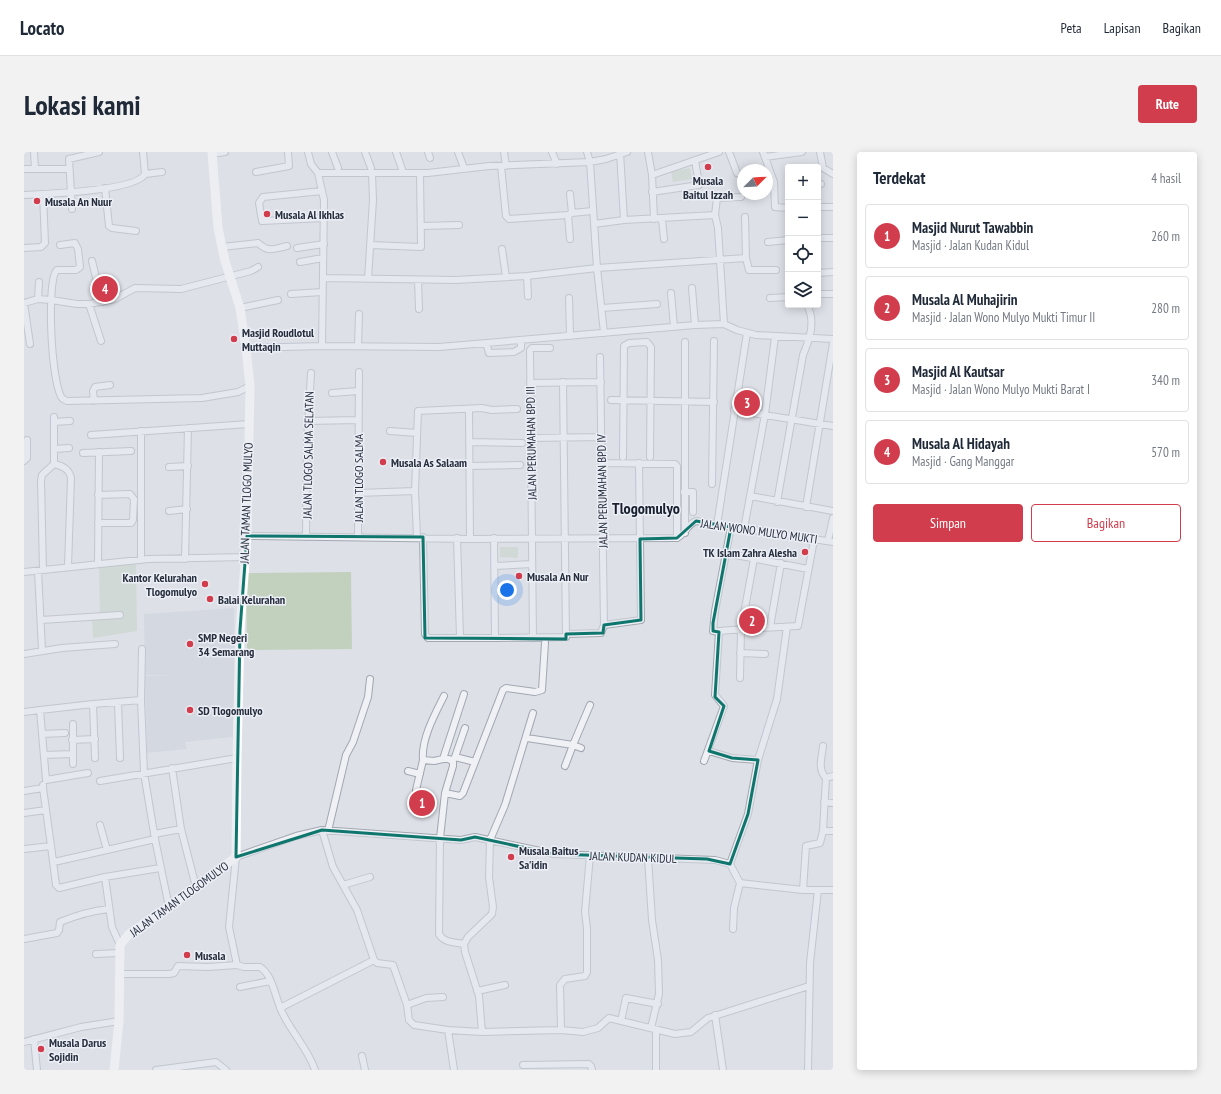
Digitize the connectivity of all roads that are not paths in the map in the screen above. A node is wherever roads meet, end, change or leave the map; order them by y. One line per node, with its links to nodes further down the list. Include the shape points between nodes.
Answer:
1 (34, 152): 30 (street)
2 (99, 152): 31 (street, via 71,157)
3 (143, 152): 39 (street)
4 (225, 152): 20 (street)
5 (288, 152): 35 (street, via 288,166)
6 (308, 152): 36 (street, via 311,164)
7 (332, 152): 27 (street)
8 (364, 152): 33 (street)
9 (396, 152): 32 (street)
10 (458, 152): 28 (street)
11 (504, 152): 26 (street)
12 (552, 152): 25 (street)
13 (587, 152): 24 (street)
14 (627, 152): 21 (street)
15 (648, 152): 41 (street)
16 (719, 152): 23 (street)
17 (728, 152): 38 (street)
18 (802, 152): 22 (street)
19 (820, 152): 40 (street, via 823,168)
20 (212, 153): 76 (street, JALAN TAMAN TLOGO MULYO, via 215,205)
21 (620, 153): 24 (street); 61 (street)
22 (764, 154): 52 (street, via 774,182 775,208)
23 (695, 160): 41 (street); 45 (street, via 699,185)
24 (590, 162): 25 (street); 54 (street)
25 (557, 164): 26 (street)
26 (503, 166): 28 (street); 55 (street, via 507,218)
27 (338, 168)
28 (464, 168): 37 (street)
29 (24, 169): 30 (street)
30 (35, 169): 31 (street)
31 (69, 169): 44 (street)
32 (402, 169)
33 (371, 171): 36 (street); 37 (street); 73 (street)
34 (162, 172): 39 (street)
35 (256, 172)
36 (318, 173): 43 (street)
37 (420, 173): 64 (street)
38 (737, 173)
39 (145, 174): 42 (street, via 140,180)
40 (833, 174)
41 (652, 175): 45 (street)
42 (105, 188): 44 (street); 65 (street, via 108,226)
43 (322, 191): 58 (street); 58 (street, via 263,197 259,203 262,221)
44 (72, 192): 46 (street); 53 (street)
45 (652, 192): 59 (street)
46 (43, 194): 48 (street); 77 (street, via 45,243 41,247)
47 (570, 194): 55 (street)
48 (24, 195)
49 (737, 197): 56 (street, via 717,198)
50 (821, 207): 51 (street)
51 (833, 207)
52 (785, 208)
53 (72, 209)
54 (592, 211): 55 (street); 62 (street)
55 (570, 214): 69 (street)
56 (715, 215): 60 (street); 82 (street)
57 (745, 217): 81 (street)
58 (324, 218): 72 (street)
59 (654, 219): 60 (street); 61 (street)
60 (662, 219): 66 (street)
61 (624, 220): 62 (street)
62 (594, 224): 86 (street)
63 (459, 225): 64 (street)
64 (422, 226): 73 (street, via 421,247)
65 (136, 231)
66 (664, 238)
67 (821, 238): 68 (street)
68 (833, 238)
69 (570, 239)
70 (785, 240): 71 (street)
71 (768, 242)
72 (324, 244): 78 (street); 80 (street)
73 (370, 244): 94 (street)
74 (60, 245): 108 (street, via 75,243 80,267 76,270 55,271)
75 (287, 246): 76 (street, via 267,250 258,243)
76 (222, 247): 90 (street, JALAN TAMAN TLOGO MULYO)
77 (24, 248)
78 (297, 248)
79 (502, 249): 92 (street)
80 (323, 258): 84 (street); 93 (street)
81 (746, 258): 82 (street); 87 (street, via 749,270)
82 (719, 259): 86 (street); 119 (street)
83 (92, 261): 110 (street)
84 (300, 262)
85 (258, 267): 90 (street)
86 (597, 268): 91 (street); 115 (street)
87 (776, 270)
88 (833, 272): 89 (street)
89 (821, 273)
90 (230, 276): 110 (street, via 181,289 135,288 116,299); 114 (street, JALAN TAMAN TLOGO MULYO)
91 (527, 276): 92 (street); 103 (street)
92 (506, 277): 95 (street)
93 (323, 278): 94 (street); 98 (street)
94 (368, 279): 95 (street)
95 (418, 280): 117 (street)
96 (39, 282): 107 (street)
97 (692, 288): 120 (street)
98 (322, 292): 99 (street); 134 (street)
99 (291, 294)
100 (671, 294): 121 (street)
101 (821, 294): 102 (street)
102 (833, 294)
103 (528, 296)
104 (785, 297): 106 (street)
105 (569, 298): 124 (street)
106 (770, 298)
107 (38, 299): 108 (street); 111 (street)
108 (51, 300): 112 (street); 152 (street, via 52,356 56,387 60,397 67,401)
109 (278, 300): 114 (street)
110 (102, 302): 112 (street)
111 (24, 303): 133 (street)
112 (89, 304): 128 (street)
113 (657, 304): 115 (street)
114 (240, 308): 137 (street, JALAN TAMAN TLOGO MULYO)
115 (602, 308): 122 (street)
116 (808, 308): 126 (street, via 811,316)
117 (419, 309)
118 (359, 314): 135 (street)
119 (724, 324): 120 (street); 123 (street)
120 (695, 325): 121 (street)
121 (674, 327): 122 (street)
122 (604, 333): 124 (street)
123 (747, 333): 125 (street); 157 (street)
124 (570, 336): 130 (street)
125 (775, 337): 126 (street); 158 (street)
126 (809, 338): 127 (street); 159 (street, via 803,355)
127 (833, 339)
128 (101, 341)
129 (714, 341): 154 (street)
130 (521, 342): 136 (street); 136 (street, via 519,350 514,352 490,353)
131 (685, 342): 153 (street)
132 (833, 343): 164 (street)
133 (30, 344)
134 (322, 346): 135 (street); 137 (street)
135 (358, 346): 136 (street)
136 (486, 346)
137 (246, 348): 146 (street, JALAN TAMAN TLOGO MULYO)
138 (550, 348): 144 (street, JALAN PERUMAHAN BPD III, via 530,350)
139 (600, 357): 143 (street, JALAN PERUMAHAN BPD IV)
140 (359, 372): 147 (street, JALAN TLOGO SALMA)
141 (310, 373): 161 (street, JALAN TLOGO SALMA SELATAN)
142 (563, 382): 143 (street); 144 (street); 173 (street)
143 (601, 382): 171 (street, JALAN PERUMAHAN BPD IV)
144 (530, 383): 172 (street, JALAN PERUMAHAN BPD III)
145 (110, 386): 152 (street, via 95,387 92,391)
146 (250, 386): 152 (street, via 238,392 202,398); 163 (street, JALAN TAMAN TLOGO MULYO)
147 (358, 391): 148 (street); 160 (street, JALAN TLOGO SALMA)
148 (332, 392)
149 (611, 400): 150 (street)
150 (624, 400): 151 (street); 151 (street, via 624,346 629,343 647,342 651,346); 182 (street)
151 (651, 400): 153 (street); 183 (street)
152 (94, 401)
153 (685, 401): 154 (street); 194 (street)
154 (714, 402): 192 (street)
155 (517, 409): 156 (street)
156 (469, 410): 169 (street, via 418,411); 175 (street)
157 (734, 410): 158 (street); 206 (street)
158 (765, 414): 159 (street); 197 (street)
159 (792, 418): 164 (street); 198 (street)
160 (358, 420): 161 (street, JALAN TLOGO SALMA); 195 (street, JALAN TLOGO SALMA)
161 (308, 421): 212 (street, JALAN TLOGO SALMA SELATAN)
162 (70, 422): 178 (street, via 54,420)
163 (249, 424): 166 (street); 210 (street, JALAN TAMAN TLOGO MULYO)
164 (820, 424): 165 (street); 199 (street)
165 (833, 426)
166 (188, 428): 167 (street); 189 (street)
167 (141, 431): 170 (street); 228 (street)
168 (390, 431): 169 (street)
169 (417, 433): 193 (street)
170 (91, 435)
171 (601, 437): 173 (street); 185 (street, JALAN PERUMAHAN BPD IV)
172 (531, 438): 173 (street); 216 (street, JALAN PERUMAHAN BPD III)
173 (564, 438): 217 (street)
174 (27, 440): 184 (street)
175 (469, 442): 176 (street); 190 (street)
176 (522, 443)
177 (69, 448): 178 (street)
178 (54, 449): 187 (street)
179 (131, 451): 180 (street)
180 (99, 452): 181 (street); 196 (street)
181 (83, 453)
182 (622, 457)
183 (650, 457)
184 (24, 461)
185 (602, 463): 186 (street); 218 (street, JALAN PERUMAHAN BPD IV)
186 (640, 463): 219 (street, via 674,463 677,466); 221 (street)
187 (54, 464): 233 (street, via 67,469 71,478); 235 (street, via 42,475 41,481)
188 (520, 465): 190 (street)
189 (188, 466): 191 (street); 200 (street)
190 (469, 466): 220 (street)
191 (169, 467)
192 (712, 484)
193 (415, 491): 195 (street); 213 (street)
194 (684, 492): 203 (street, via 693,492); 209 (street)
195 (358, 493): 211 (street, JALAN TLOGO SALMA)
196 (98, 495): 205 (street); 205 (street, via 130,494 134,499 132,523)
197 (750, 496): 198 (street); 208 (street)
198 (777, 502): 199 (street)
199 (806, 507): 202 (street)
200 (187, 509): 201 (street); 226 (street)
201 (169, 510)
202 (833, 511)
203 (693, 512)
204 (833, 522): 223 (street)
205 (98, 523): 230 (street)
206 (717, 525): 207 (street, JALAN WONO MULYO MUKTI); 209 (street, JALAN WONO MULYO MUKTI, via 694,522)
207 (731, 527): 208 (street, JALAN WONO MULYO MUKTI); 224 (street)
208 (744, 529): 222 (street, JALAN WONO MULYO MUKTI)
209 (685, 533): 219 (street, JALAN WONO MULYO MUKTI)
210 (247, 536): 212 (street); 225 (street, JALAN TAMAN TLOGO MULYO)
211 (358, 536): 212 (street); 213 (street)
212 (306, 537)
213 (420, 537): 214 (street); 245 (street, via 425,634 428,638)
214 (457, 538): 220 (street); 245 (street)
215 (494, 538): 216 (street); 220 (street); 232 (street)
216 (532, 538): 217 (street); 231 (street, JALAN PERUMAHAN BPD III)
217 (565, 538): 218 (street); 244 (street)
218 (602, 538): 221 (street); 239 (street, JALAN PERUMAHAN BPD IV)
219 (677, 538): 221 (street)
220 (470, 539)
221 (640, 539): 239 (street, via 641,620)
222 (814, 540): 223 (street, JALAN WONO MULYO MUKTI); 234 (street)
223 (830, 541)
224 (726, 553): 227 (street); 243 (street, via 714,617)
225 (246, 557): 226 (street); 281 (street, JALAN TAMAN TLOGO MULYO, via 240,630)
226 (185, 558): 228 (street)
227 (754, 559): 229 (street); 242 (street)
228 (142, 560): 230 (street)
229 (782, 563): 234 (street); 240 (street)
230 (98, 564): 233 (street)
231 (532, 564): 232 (street); 247 (street, JALAN PERUMAHAN BPD III)
232 (495, 566): 246 (street)
233 (68, 568): 235 (street)
234 (808, 569): 241 (street, via 798,626)
235 (40, 571): 236 (street); 238 (street)
236 (24, 572)
237 (120, 614): 238 (street)
238 (41, 620): 251 (street)
239 (604, 625): 244 (street, via 601,634)
240 (770, 627): 241 (street); 242 (street)
241 (787, 627): 285 (street, via 777,699)
242 (741, 630): 243 (street); 252 (street)
243 (716, 631): 276 (street, via 715,696 724,706)
244 (566, 634): 247 (street, via 565,639)
245 (460, 637): 246 (street)
246 (493, 638): 247 (street)
247 (533, 638)
248 (545, 643): 287 (street, via 542,690 535,692 506,688 502,691)
249 (115, 644): 251 (street)
250 (142, 649): 259 (street)
251 (42, 650): 253 (street)
252 (740, 653): 254 (street); 255 (street)
253 (24, 654)
254 (764, 654)
255 (740, 678)
256 (370, 679): 309 (street, via 368,697 346,755)
257 (464, 694): 282 (street)
258 (444, 696): 284 (street, via 424,746)
259 (141, 700): 260 (street); 293 (street)
260 (118, 702): 261 (street); 280 (street)
261 (93, 704): 263 (street); 271 (street)
262 (590, 705): 273 (street)
263 (40, 710): 264 (street); 269 (street)
264 (24, 712)
265 (533, 713): 270 (street)
266 (73, 724): 272 (street)
267 (465, 728): 283 (street)
268 (65, 733): 269 (street)
269 (42, 734): 278 (street)
270 (527, 738): 273 (street); 314 (street, via 505,805)
271 (95, 739): 272 (street); 279 (street)
272 (72, 740): 277 (street)
273 (573, 745): 275 (street); 289 (street)
274 (823, 746): 296 (street, via 821,770)
275 (581, 748)
276 (709, 751): 285 (street, via 732,758); 286 (street)
277 (73, 754): 278 (street); 288 (street)
278 (44, 755): 297 (street)
279 (95, 758)
280 (120, 758)
281 (236, 758): 290 (street); 319 (street, JALAN TAMAN TLOGO MULYO)
282 (444, 759): 283 (street); 284 (street)
283 (454, 759): 287 (street); 302 (street)
284 (423, 760): 294 (street)
285 (758, 760): 322 (street, via 748,814)
286 (704, 761)
287 (475, 762): 302 (street, via 461,795)
288 (73, 764)
289 (565, 766)
290 (172, 768): 293 (street); 308 (street)
291 (408, 771): 294 (street)
292 (88, 773): 297 (street)
293 (144, 773): 298 (street); 312 (street)
294 (420, 774): 300 (street)
295 (833, 776): 296 (street)
296 (826, 778): 303 (street)
297 (46, 780): 299 (street)
298 (100, 781)
299 (43, 788): 301 (street); 305 (street)
300 (416, 790)
301 (24, 791)
302 (445, 793): 313 (street)
303 (824, 802): 304 (street); 310 (street)
304 (833, 803)
305 (46, 810): 306 (street); 315 (street)
306 (24, 813)
307 (100, 825): 317 (street)
308 (181, 829): 312 (street); 328 (street)
309 (325, 830): 313 (street, JALAN KUDAN KIDUL); 319 (street, JALAN KUDAN KIDUL, via 296,836); 327 (street, via 332,867)
310 (823, 831): 311 (street); 329 (street, via 819,844 806,846)
311 (833, 831)
312 (154, 836): 317 (street); 323 (street)
313 (440, 838): 314 (street, JALAN KUDAN KIDUL, via 461,840 475,837); 336 (street, via 439,934 444,940)
314 (490, 840): 318 (street, JALAN KUDAN KIDUL, via 544,853); 336 (street, via 492,914)
315 (51, 846): 316 (street); 321 (street)
316 (24, 849)
317 (107, 850): 321 (street)
318 (590, 855): 320 (street, JALAN KUDAN KIDUL); 356 (street, via 585,912 587,972 585,976 565,980 560,985)
319 (236, 857): 328 (street, JALAN TAMAN TLOGOMULYO); 340 (street, JALAN TAMAN TLOGOMULYO, via 229,927)
320 (648, 858): 322 (street, JALAN KUDAN KIDUL, via 707,859); 348 (street, via 652,920 658,960)
321 (54, 862): 324 (street, via 56,885 59,888)
322 (730, 864): 326 (street)
323 (160, 868): 324 (street); 332 (street)
324 (104, 877): 333 (street)
325 (370, 877): 327 (street)
326 (740, 883): 329 (street); 334 (street, via 734,908)
327 (343, 885): 339 (street, via 359,914)
328 (196, 887): 332 (street, JALAN TAMAN TLOGOMULYO)
329 (803, 890): 330 (street)
330 (818, 890): 331 (street); 344 (street)
331 (833, 890)
332 (169, 907): 337 (street, JALAN TAMAN TLOGOMULYO, via 129,934)
333 (109, 909): 335 (street, via 82,913 60,922 57,933); 337 (street)
334 (733, 929)
335 (24, 939)
336 (464, 944): 346 (street)
337 (120, 949): 338 (street); 341 (street)
338 (96, 954)
339 (374, 960): 349 (street, via 393,965); 350 (street)
340 (237, 965): 341 (street, via 178,966 174,973 170,974); 342 (street, via 244,968 260,966)
341 (120, 974): 352 (street)
342 (270, 981): 345 (street); 350 (street)
343 (505, 985): 346 (street)
344 (809, 986): 351 (street); 372 (street)
345 (240, 987)
346 (477, 991): 357 (street)
347 (443, 997): 349 (street, via 426,998)
348 (658, 1004): 353 (street, via 626,998); 354 (street)
349 (406, 1005): 355 (street, via 410,1020 414,1024)
350 (280, 1008): 366 (street, via 307,1050)
351 (715, 1015): 354 (street, via 705,1019 687,1034); 371 (street)
352 (119, 1021): 358 (street, via 81,1027); 363 (street)
353 (620, 1021): 354 (street); 356 (street, via 609,1018 598,1028 588,1032)
354 (654, 1029): 370 (street)
355 (448, 1030): 357 (street); 368 (street)
356 (561, 1030): 357 (street)
357 (482, 1032)
358 (34, 1039): 359 (street); 362 (street)
359 (24, 1042)
360 (362, 1056): 367 (street)
361 (523, 1065): 369 (street, via 589,1064)
362 (37, 1070)
363 (114, 1070)
364 (156, 1070): 365 (street, via 216,1062)
365 (226, 1070)
366 (315, 1070)
367 (365, 1070)
368 (454, 1070)
369 (592, 1070)
370 (656, 1070)
371 (722, 1070)
372 (808, 1070)

